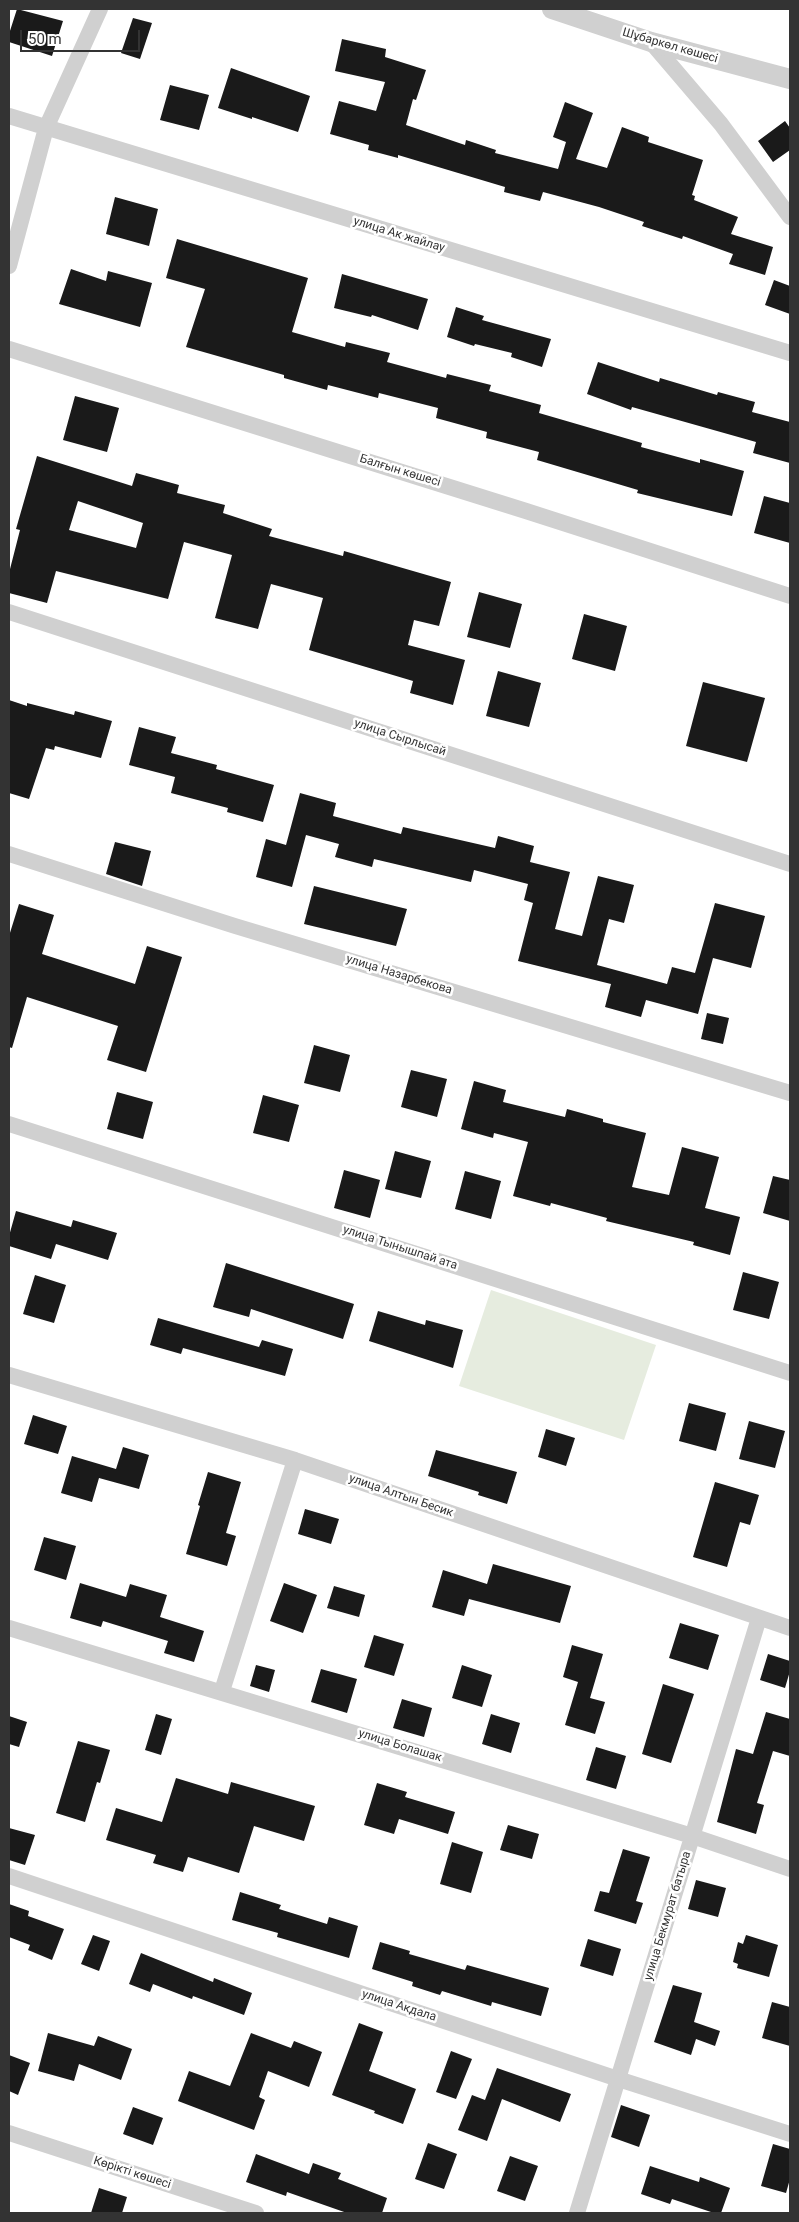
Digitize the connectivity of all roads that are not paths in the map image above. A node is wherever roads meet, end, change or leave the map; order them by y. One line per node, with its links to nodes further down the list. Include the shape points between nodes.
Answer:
1 (100, 9): 6 (street)
2 (552, 9): 3 (street, Шұбаркөл көшесі)
3 (651, 42): 4 (street, Шұбаркөл көшесі); 7 (street, via 721,124)
4 (790, 79)
5 (9, 116): 6 (street, улица Ак жайлау)
6 (46, 128): 8 (street); 10 (street, улица Ак жайлау)
7 (790, 217)
8 (9, 266)
9 (9, 349): 11 (street, Балғын көшесі)
10 (790, 353)
11 (790, 596)
12 (9, 612): 14 (street, улица Сырлысай)
13 (9, 854): 15 (street, улица Назарбекова, via 235,926)
14 (790, 864)
15 (790, 1093)
16 (9, 1124): 17 (street, улица Тынышпай ата)
17 (790, 1373)
18 (9, 1375): 19 (street, улица Алтын Бесик)
19 (295, 1460): 20 (street, улица Алтын Бесик); 23 (street)
20 (759, 1618): 22 (street, улица Алтын Бесик); 24 (street, улица Бекмурат батыра)
21 (9, 1628): 23 (street, улица Болашак)
22 (790, 1628)
23 (222, 1691): 24 (street, улица Болашак)
24 (692, 1836): 25 (street, улица Болашак); 27 (street, улица Бекмурат батыра)
25 (790, 1869)
26 (9, 1876): 27 (street, улица Акдала)
27 (618, 2079): 29 (street, улица Акдала); 31 (street, улица Бекмурат батыра)
28 (9, 2133): 30 (street, Көрікті көшесі)
29 (790, 2134)
30 (256, 2213)
31 (577, 2213)

